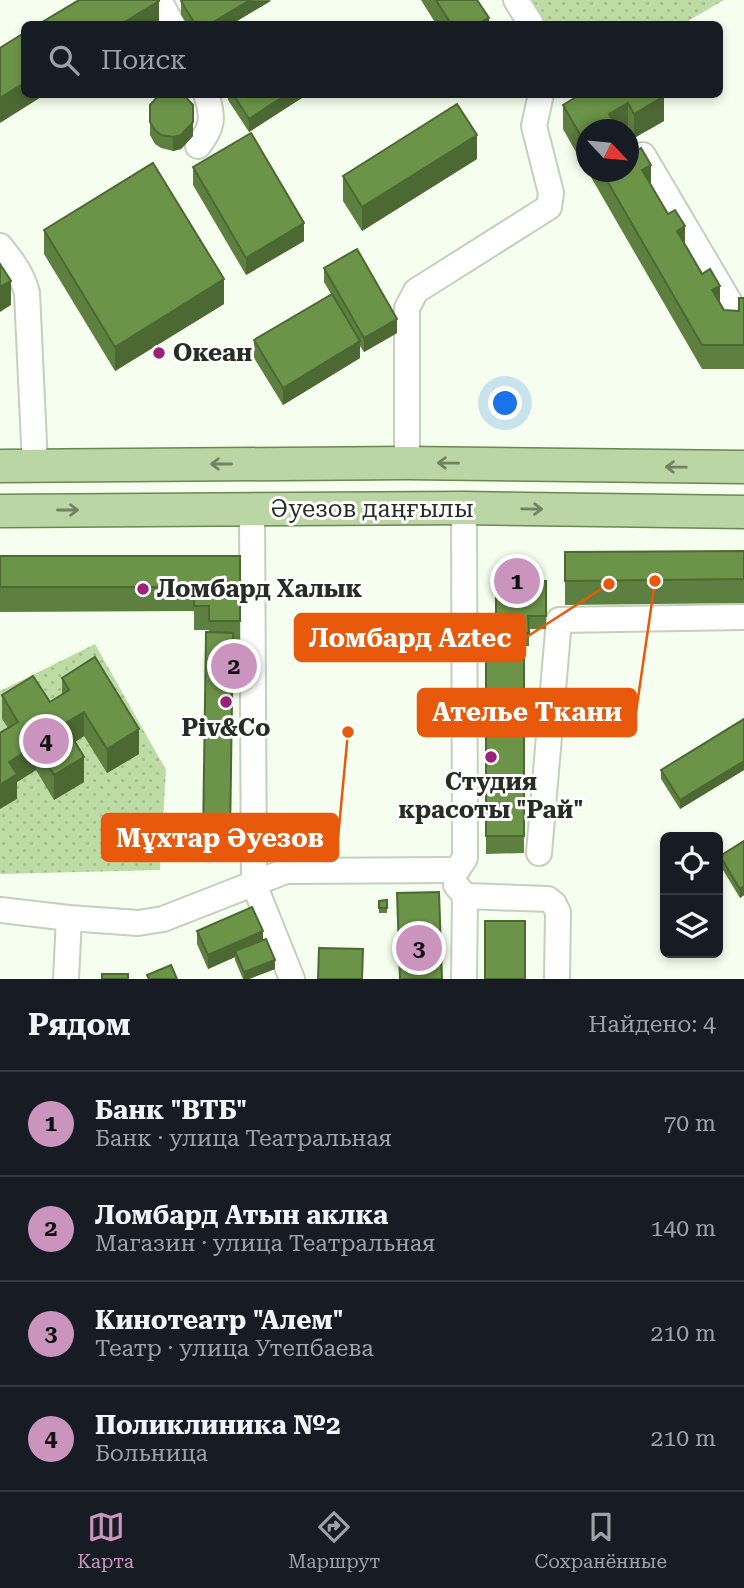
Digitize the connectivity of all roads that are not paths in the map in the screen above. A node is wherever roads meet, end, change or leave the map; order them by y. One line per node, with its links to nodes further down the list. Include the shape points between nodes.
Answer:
1 (159, 0): 3 (street)
2 (516, 0): 4 (street)
3 (170, 21)
4 (529, 21)
5 (207, 98): 7 (street, via 212,112 209,131)
6 (540, 98): 11 (street, via 534,126 551,193 548,207 416,291 407,308)
7 (198, 146)
8 (643, 155): 10 (street, via 736,313)
9 (0, 246): 12 (street, via 23,277 27,293)
10 (744, 314)
11 (407, 463): 12 (main road, Әуезов даңғылы, one-way to 12); 14 (main road, Әуезов даңғылы, one-way to 11)
12 (35, 465): 13 (main road, Әуезов даңғылы)
13 (0, 466)
14 (744, 467)
15 (464, 508): 16 (main road, Әуезов даңғылы); 18 (main road, Әуезов даңғылы, one-way to 18); 21 (street, via 465,858)
16 (252, 509): 17 (main road, Әуезов даңғылы, one-way to 16); 22 (street)
17 (0, 511)
18 (744, 512)
19 (744, 617): 20 (street, via 559,620)
20 (539, 852)
21 (457, 870): 22 (street, via 286,871); 23 (street, via 456,885)
22 (254, 884): 25 (street, via 163,919 138,923); 27 (street)
23 (466, 896): 28 (street); 29 (street, via 548,899 554,904 558,912)
24 (0, 910): 25 (street)
25 (69, 918): 26 (street)
26 (66, 979)
27 (292, 979)
28 (464, 979)
29 (557, 979)

